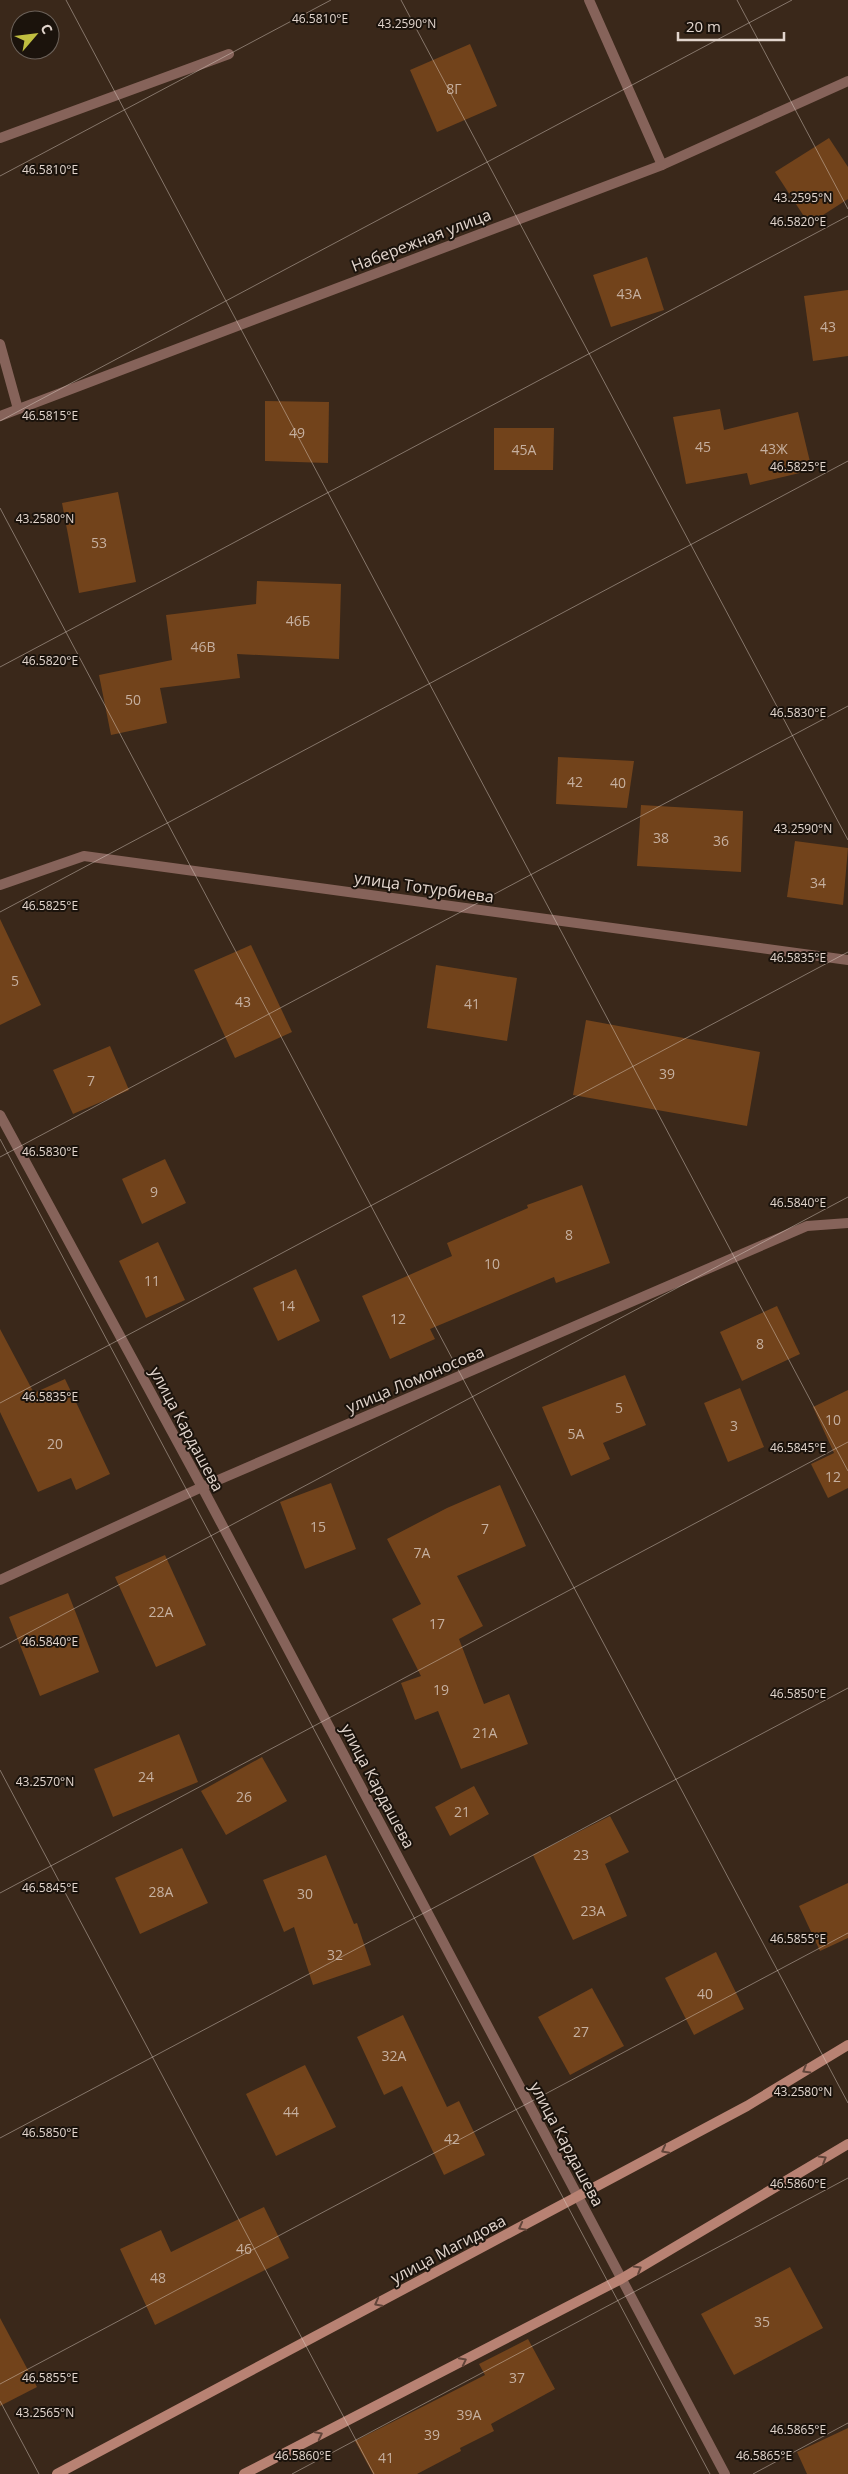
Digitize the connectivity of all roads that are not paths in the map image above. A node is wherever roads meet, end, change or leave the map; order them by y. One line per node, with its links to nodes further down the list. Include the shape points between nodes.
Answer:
1 (589, 0): 5 (street)
2 (229, 54): 4 (street)
3 (848, 81): 5 (street, Набережная улица)
4 (0, 138)
5 (662, 165): 7 (street, Набережная улица)
6 (0, 344): 7 (street)
7 (18, 409): 8 (street, Набережная улица)
8 (0, 416)
9 (0, 885): 10 (street, улица Тотурбиева, via 84,856)
10 (848, 960)
11 (0, 1115): 13 (street, улица Кардашева)
12 (848, 1223): 13 (street, улица Ломоносова, via 808,1226)
13 (202, 1487): 14 (street, улица Ломоносова); 17 (street, улица Кардашева)
14 (0, 1580)
15 (848, 2045): 17 (main road, улица Магидова, one-way to 17, via 747,2106)
16 (848, 2144): 18 (main road, one-way to 16)
17 (579, 2197): 18 (street, улица Кардашева); 19 (main road, улица Магидова, one-way to 19)
18 (621, 2279): 20 (main road, one-way to 18); 21 (street, улица Кардашева)
19 (57, 2474)
20 (244, 2474)
21 (725, 2474)

